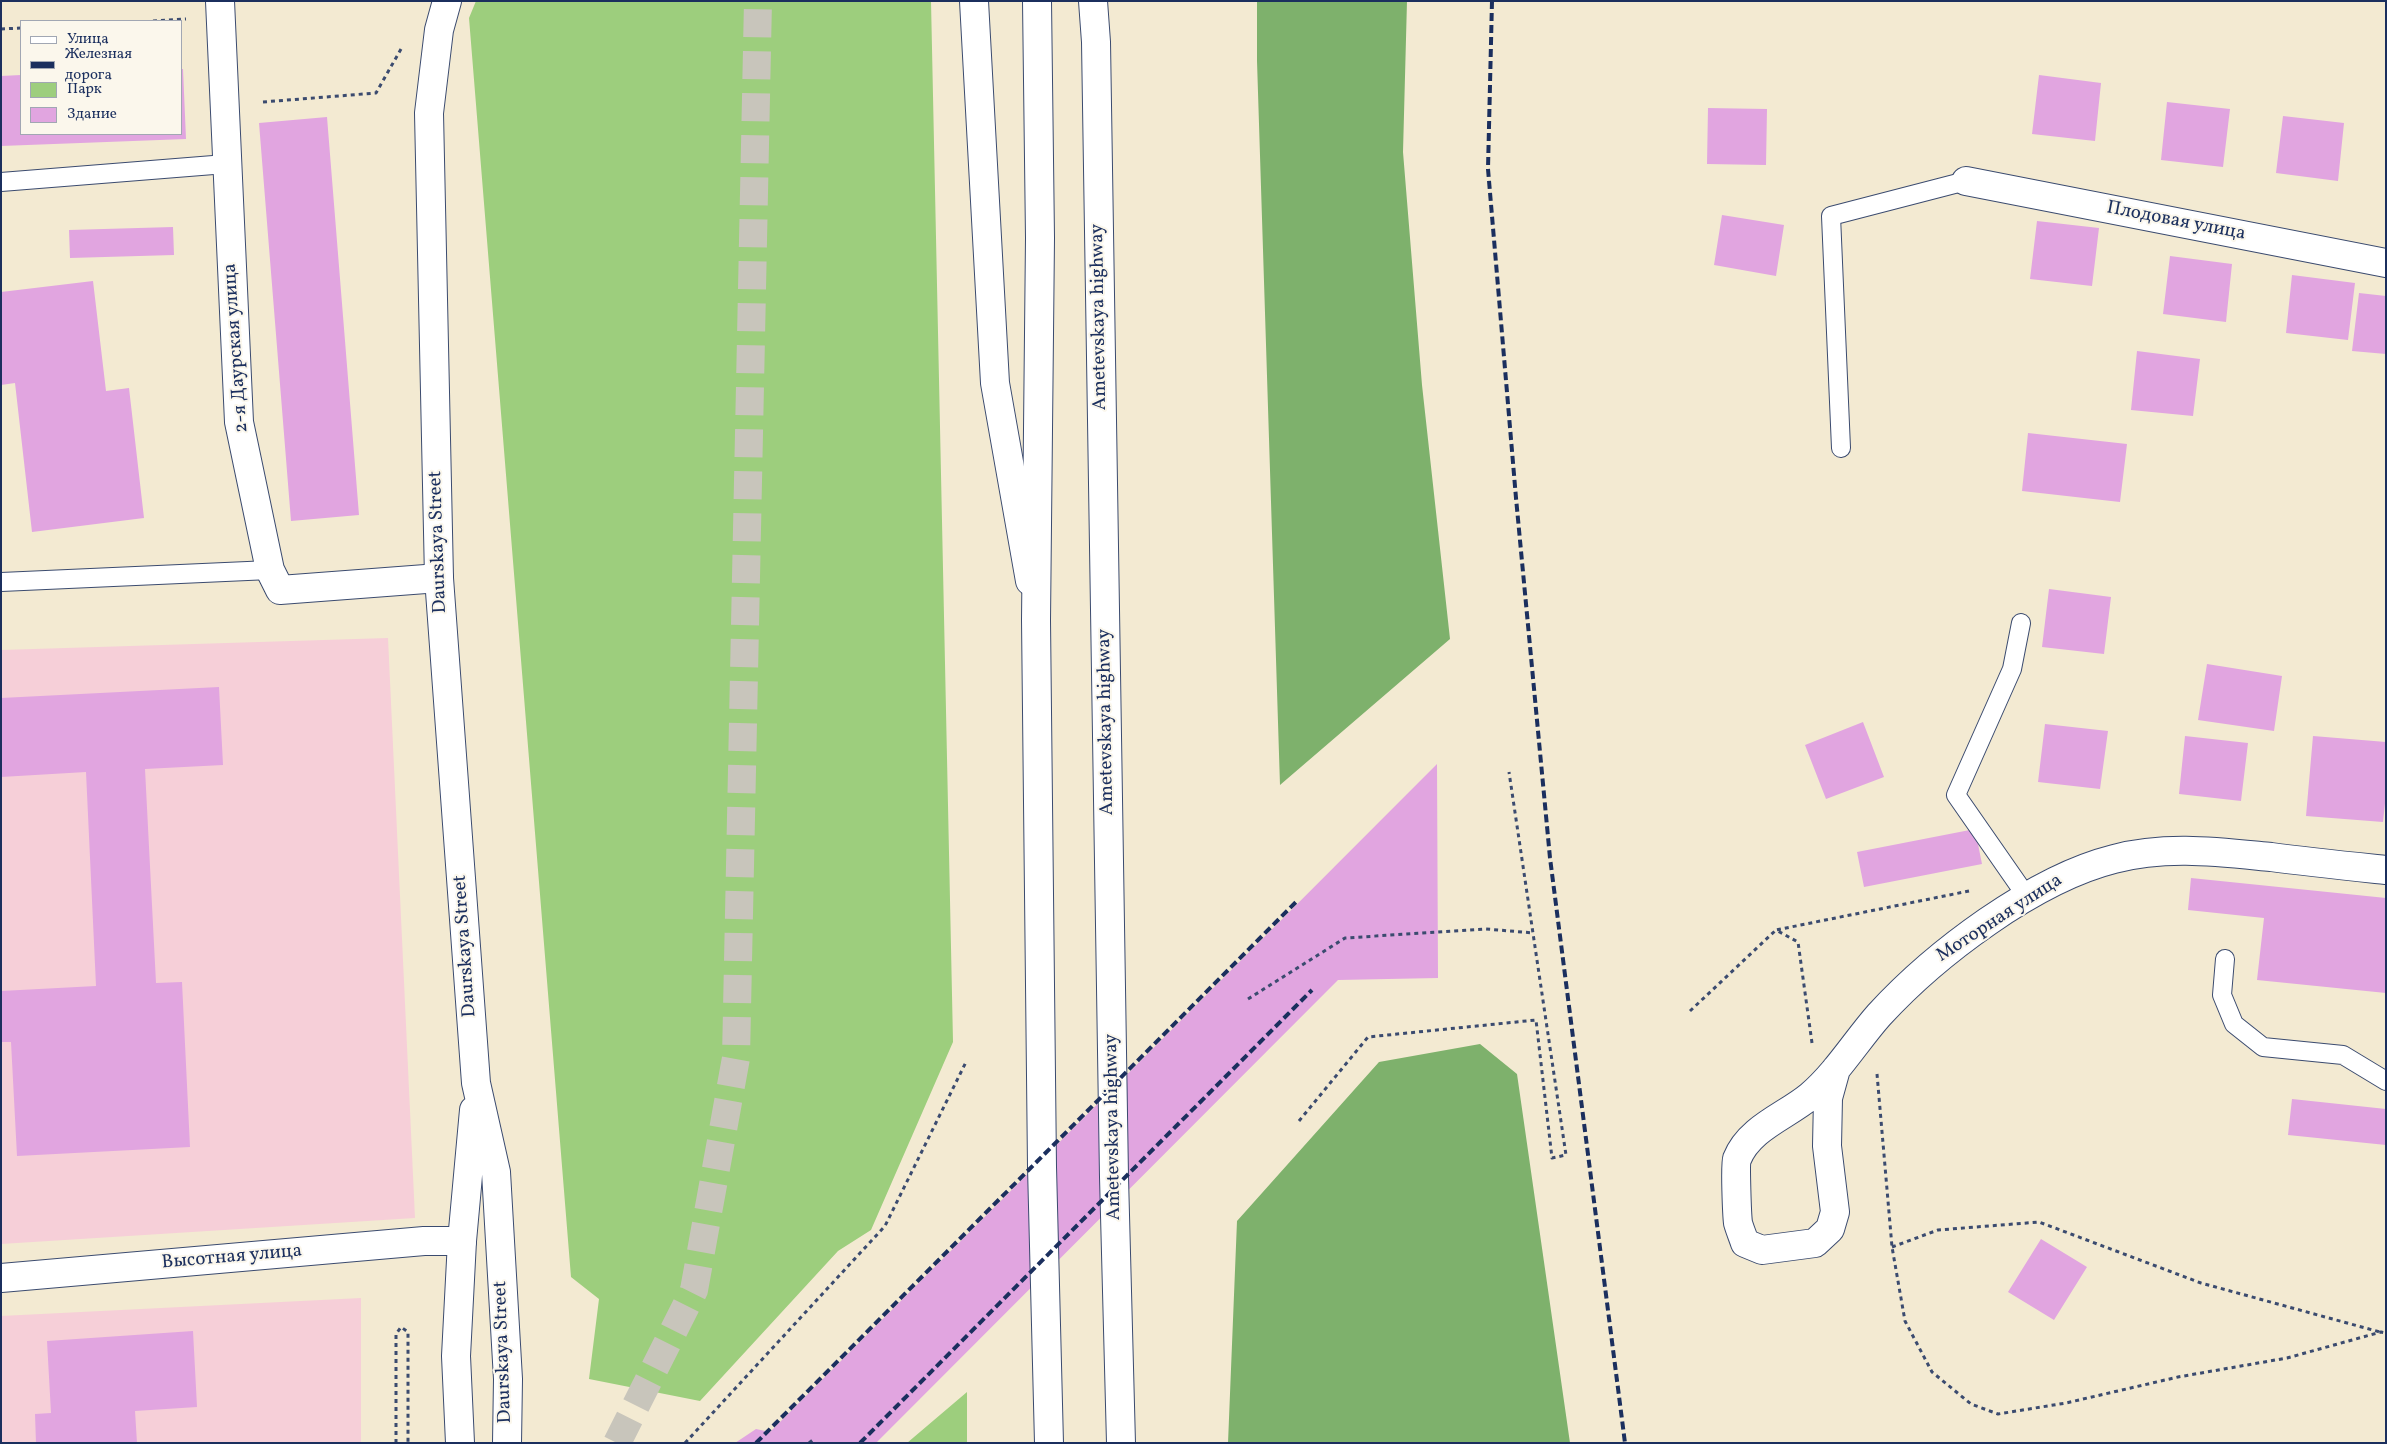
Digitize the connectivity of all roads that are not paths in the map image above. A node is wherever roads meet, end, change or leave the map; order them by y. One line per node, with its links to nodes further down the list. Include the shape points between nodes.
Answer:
1 (220, 1): 6 (street, 2-я Даурская улица)
2 (447, 1): 12 (street, Daurskaya Street, via 439,30 429,113)
3 (974, 1): 14 (street, via 995,383)
4 (1036, 1): 14 (street, via 1040,238)
5 (1093, 1): 27 (street, Ametevskaya highway)
6 (226, 164): 8 (lane); 11 (street, 2-я Даурская улица, via 239,422)
7 (1966, 181): 9 (street, Плодовая улица); 10 (lane, via 1831,216)
8 (1, 182)
9 (2386, 263)
10 (1841, 448)
11 (270, 570): 12 (street, 2-я Даурская улица, via 280,590); 13 (lane)
12 (439, 578): 21 (street, Daurskaya Street)
13 (1, 582)
14 (1036, 620): 26 (street, via 1042,1167)
15 (2021, 623): 17 (lane, via 2012,670 1956,796)
16 (2386, 870): 17 (street, Моторная улица, via 2215,851 2162,851 2115,858)
17 (2022, 889): 19 (street, Моторная улица, via 1912,980 1877,1017)
18 (2226, 959): 20 (lane, via 2222,995 2231,1017 2234,1024 2263,1047 2344,1055)
19 (1836, 1069): 19 (street, Моторная улица, via 1811,1096 1754,1134 1737,1160 1738,1222 1745,1243 1762,1250 1815,1243 1830,1228 1835,1212 1827,1146 1828,1098)
20 (2386, 1081)
21 (476, 1083): 22 (street, Daurskaya Street); 25 (street, Daurskaya Street, via 496,1172 508,1379)
22 (462, 1241): 23 (street, Высотная улица, via 414,1242); 24 (street, Daurskaya Street, via 456,1356)
23 (1, 1278)
24 (460, 1443)
25 (507, 1443)
26 (1049, 1443)
27 (1120, 1443)

